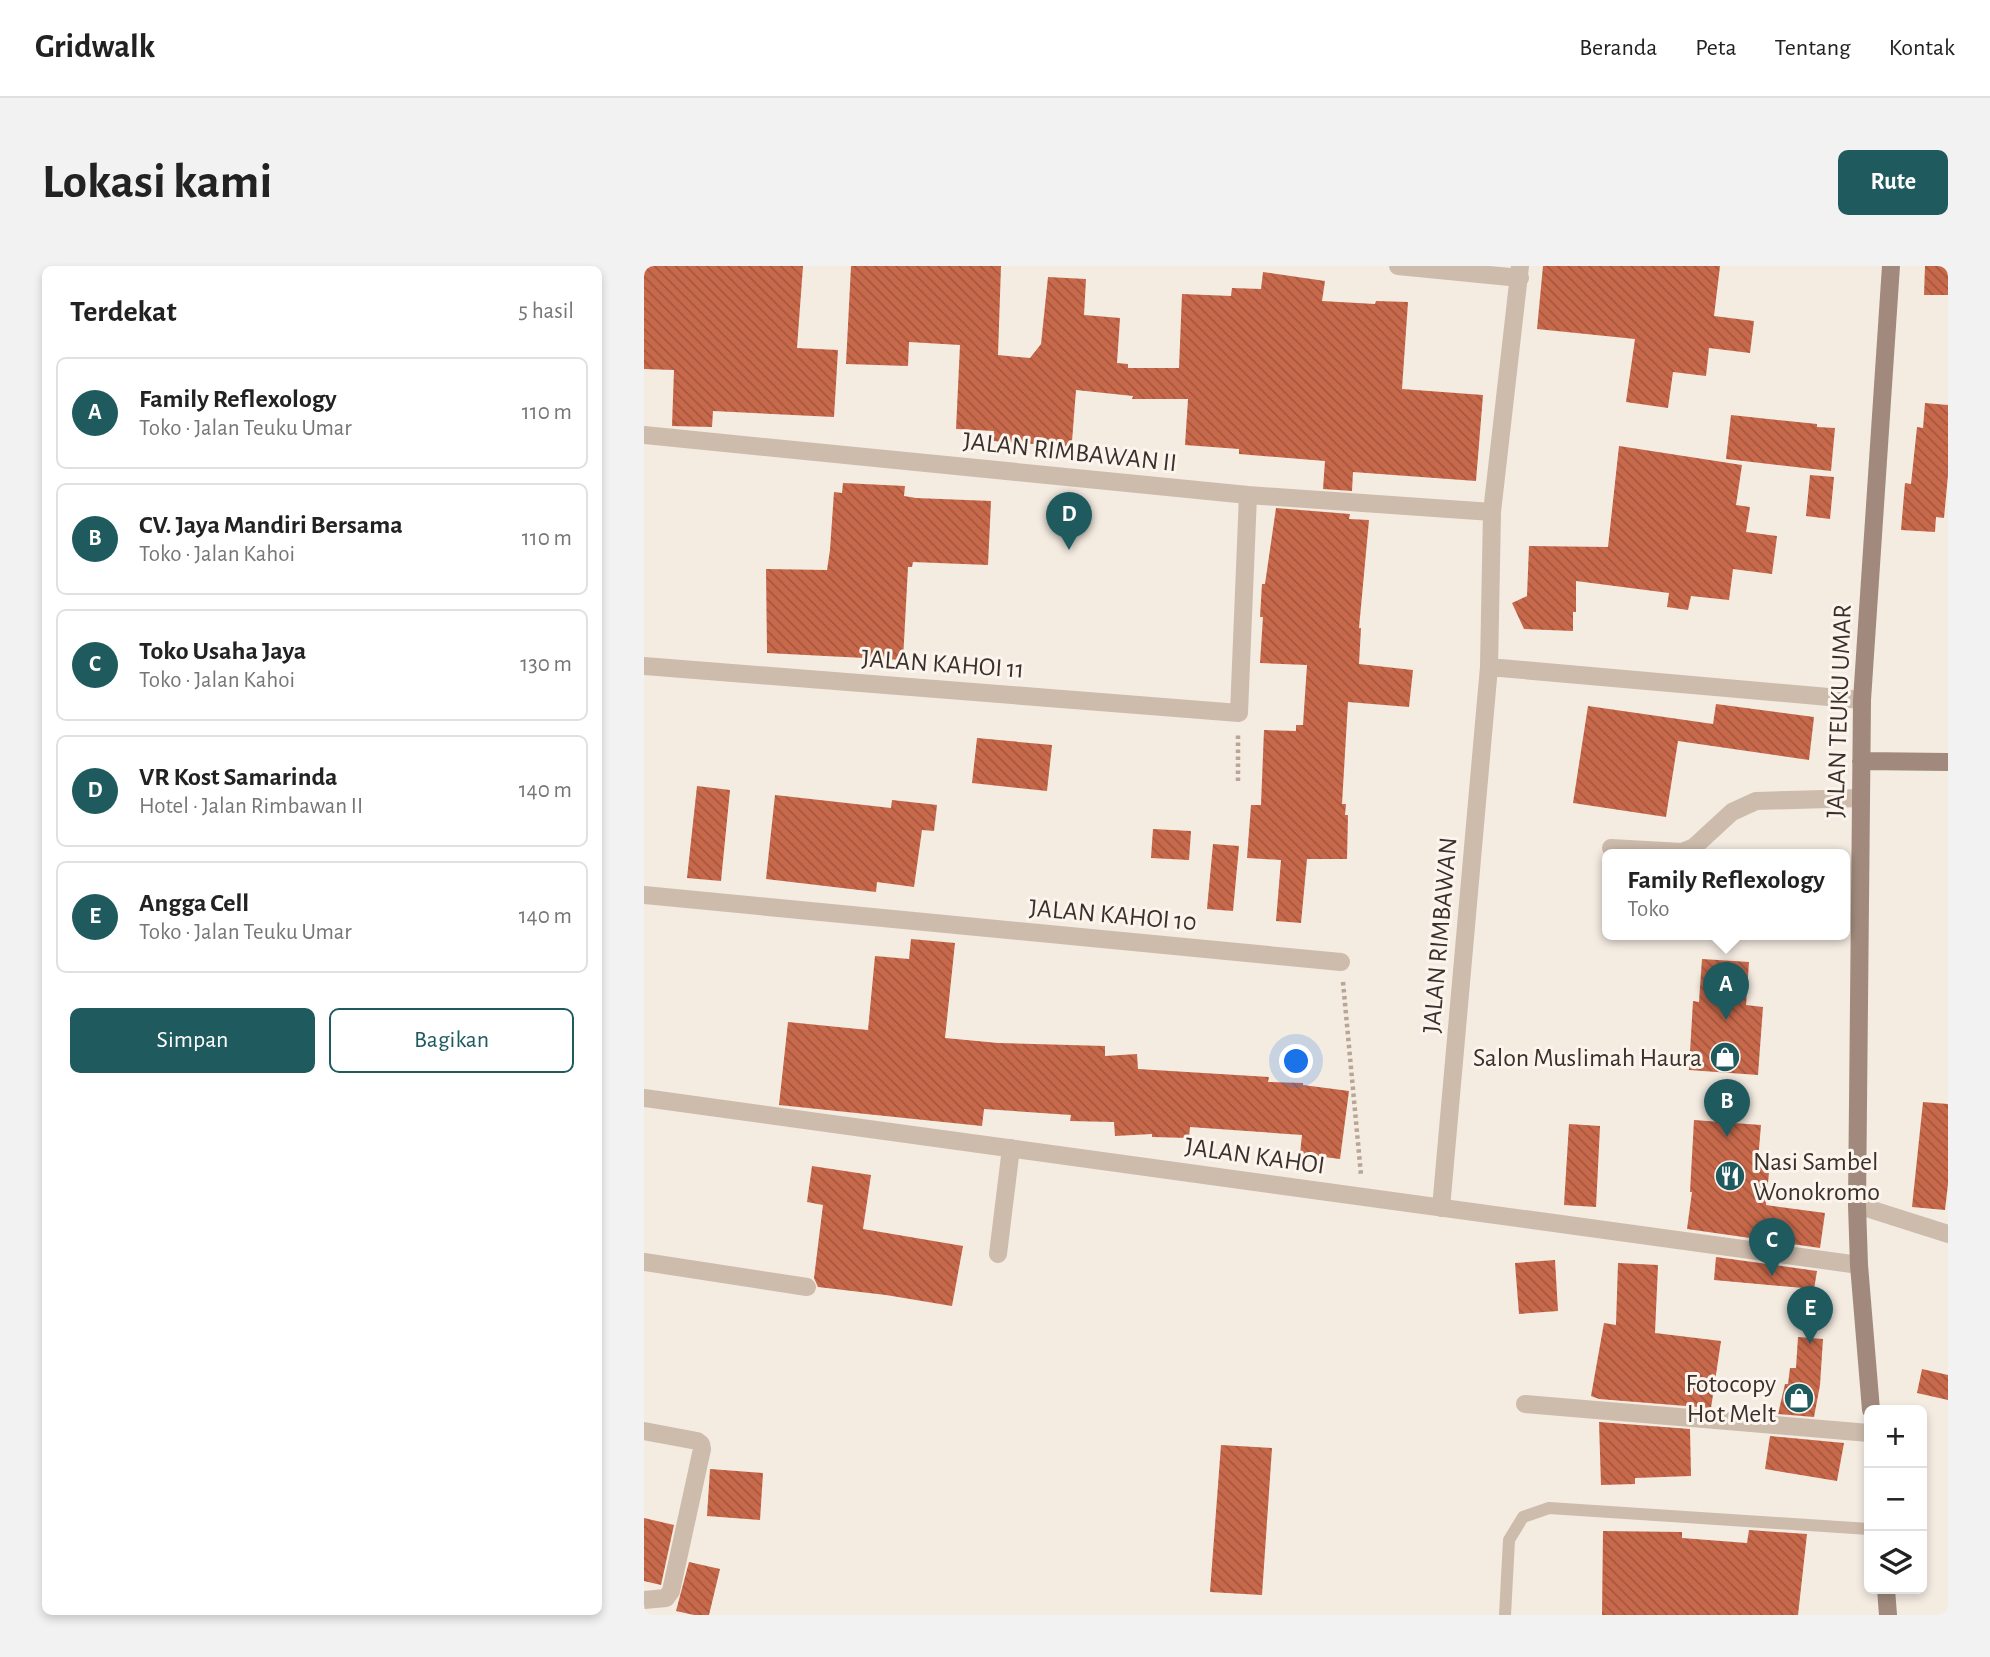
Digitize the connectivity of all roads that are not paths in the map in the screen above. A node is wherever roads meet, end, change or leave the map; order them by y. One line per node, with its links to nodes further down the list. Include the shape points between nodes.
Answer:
1 (1398, 266): 3 (street)
2 (1891, 266): 9 (main road, JALAN TEUKU UMAR)
3 (1520, 272): 6 (street, JALAN RIMBAWAN)
4 (644, 435): 5 (street, JALAN RIMBAWAN II)
5 (1248, 495): 6 (street, JALAN RIMBAWAN II); 7 (street, JALAN KAHOI 11, via 1239,713)
6 (1492, 512): 8 (street, JALAN RIMBAWAN)
7 (644, 666)
8 (1489, 667): 9 (street); 21 (street, JALAN RIMBAWAN)
9 (1861, 700): 10 (main road, JALAN TEUKU UMAR)
10 (1861, 761): 11 (main road); 12 (main road, JALAN TEUKU UMAR)
11 (1948, 762)
12 (1861, 798): 15 (street, via 1756,801 1732,812); 20 (main road, JALAN TEUKU UMAR)
13 (1611, 848): 14 (street)
14 (1629, 849)
15 (1689, 849)
16 (644, 895): 17 (street, JALAN KAHOI 10)
17 (1342, 962)
18 (644, 1098): 19 (street, JALAN KAHOI)
19 (1011, 1148): 21 (street, JALAN KAHOI); 23 (street)
20 (1857, 1205): 22 (street); 25 (main road, JALAN TEUKU UMAR)
21 (1441, 1208): 25 (street, JALAN KAHOI)
22 (1948, 1234)
23 (998, 1254)
24 (644, 1262): 26 (street)
25 (1859, 1265): 28 (main road, JALAN TEUKU UMAR)
26 (807, 1287)
27 (1525, 1404): 30 (street)
28 (1871, 1405)
29 (644, 1431): 33 (street, via 697,1441 702,1449 671,1591 666,1598)
30 (1864, 1433)
31 (1864, 1529): 34 (lane, via 1549,1508 1523,1517 1509,1540)
32 (1886, 1594): 35 (main road)
33 (644, 1600)
34 (1505, 1615)
35 (1888, 1615)

